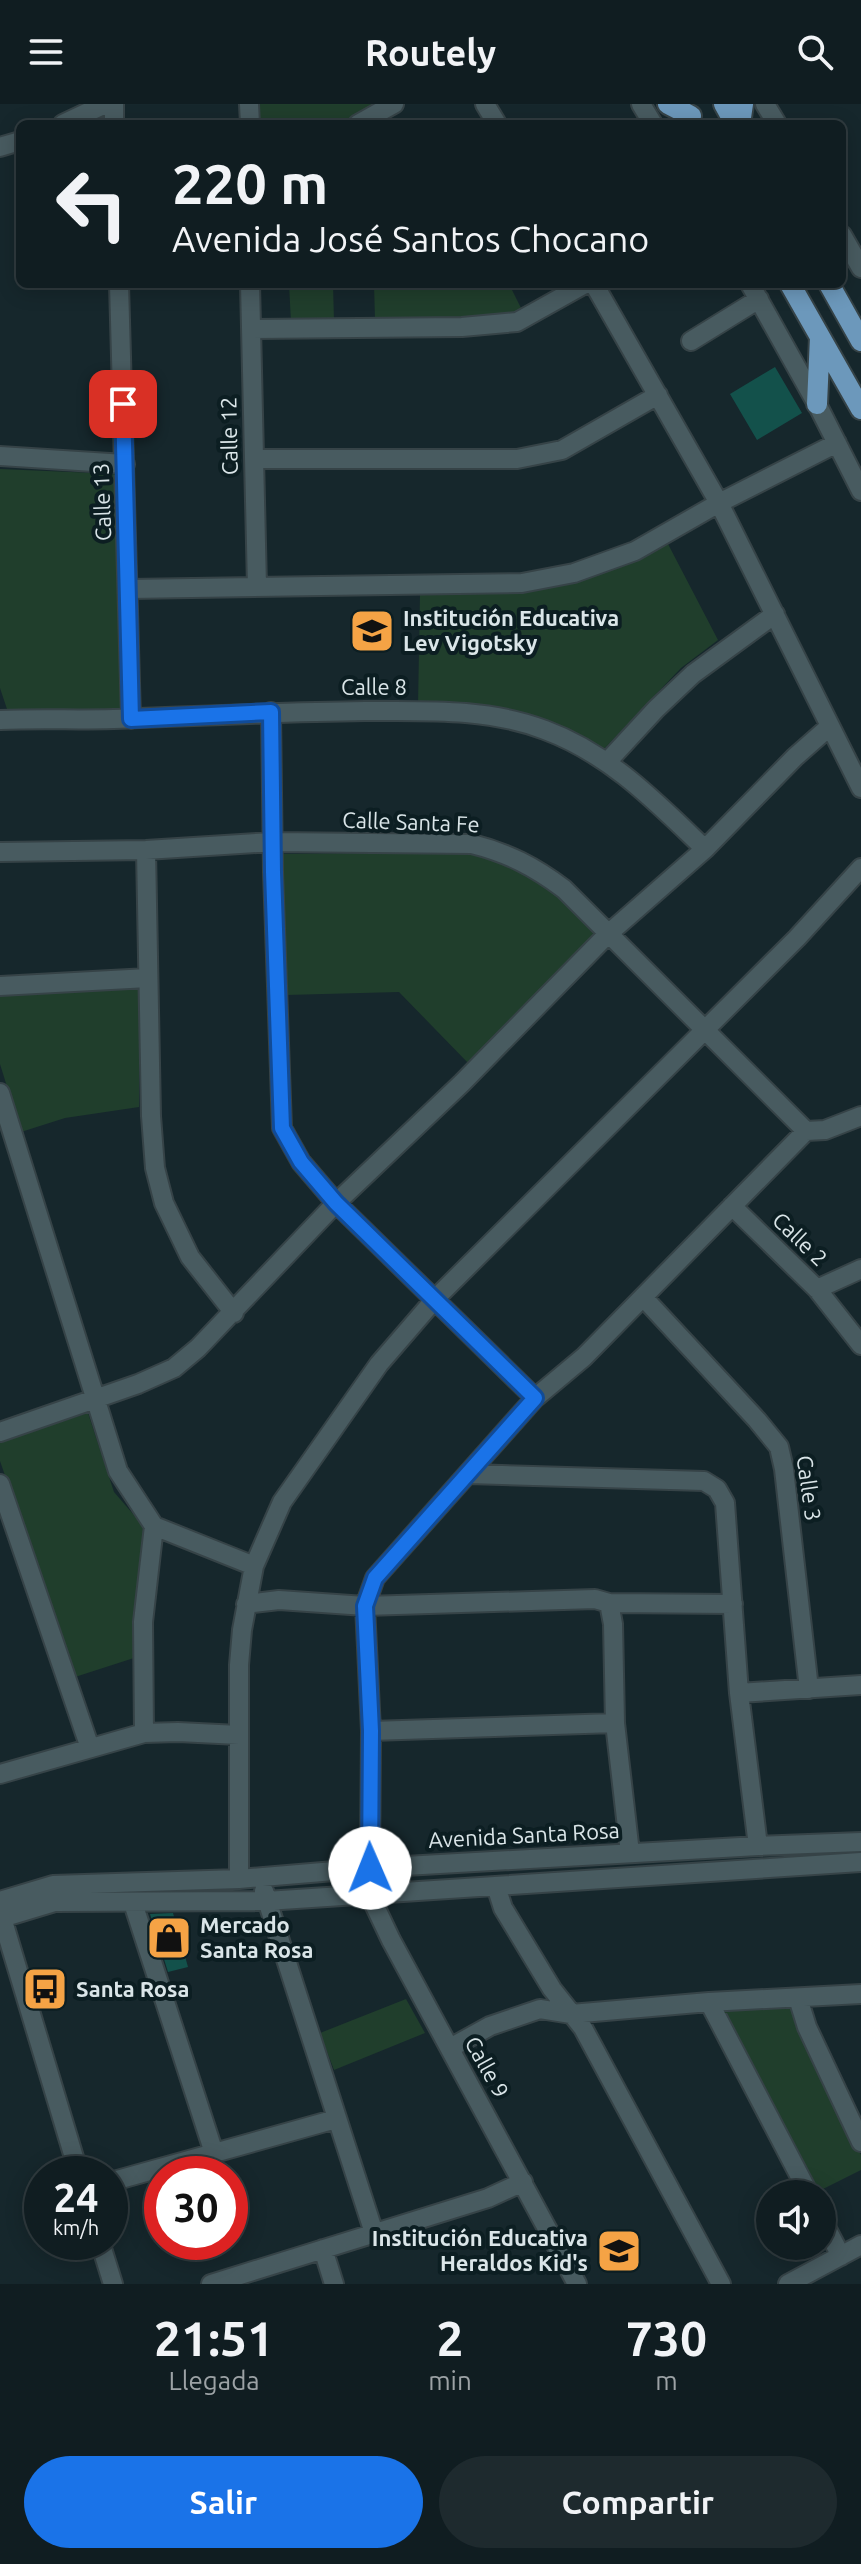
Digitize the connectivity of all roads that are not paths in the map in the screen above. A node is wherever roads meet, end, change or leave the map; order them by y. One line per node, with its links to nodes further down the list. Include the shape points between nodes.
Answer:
1 (105, 104): 5 (street)
2 (394, 104): 6 (street)
3 (668, 104): 4 (main road)
4 (690, 115)
5 (71, 120)
6 (365, 120)
7 (846, 242): 8 (street)
8 (861, 268)
9 (119, 288): 27 (street, Calle 13)
10 (250, 288): 17 (street, Calle 12)
11 (578, 288): 17 (street, via 517,322)
12 (596, 288): 21 (street)
13 (793, 288): 18 (main road)
14 (832, 288): 16 (main road)
15 (754, 291): 19 (street); 22 (street)
16 (855, 320): 20 (main road)
17 (251, 329): 26 (street, Calle 12)
18 (820, 337): 22 (main road); 23 (main road)
19 (691, 341)
20 (861, 341)
21 (658, 395): 26 (street, via 562,450 517,459); 29 (street)
22 (817, 404): 24 (street)
23 (861, 409)
24 (837, 443): 28 (street); 29 (street)
25 (0, 456): 27 (street)
26 (254, 459): 30 (street, Calle 12)
27 (125, 464): 31 (street, Calle 13)
28 (861, 491)
29 (719, 503): 30 (street, via 635,551 574,573 522,583); 32 (street)
30 (257, 587): 31 (street)
31 (129, 589): 35 (street, Calle 13)
32 (775, 614): 36 (street); 37 (street, via 693,674)
33 (271, 712): 35 (street, Calle 8); 37 (street, Calle 8, via 494,716 545,730); 39 (street)
34 (2, 714): 35 (street, Calle 8)
35 (131, 719)
36 (829, 727): 38 (street); 40 (street)
37 (608, 761): 40 (street, Calle 8)
38 (861, 788)
39 (272, 842): 41 (street, Calle Santa Fe); 44 (street, Calle Santa Fe, via 472,844 502,852 553,880); 51 (street, via 282,1128 301,1162)
40 (705, 849): 44 (street)
41 (146, 850): 42 (street, Calle Santa Fe); 45 (street)
42 (0, 852)
43 (861, 868): 47 (street)
44 (608, 934): 47 (street, Calle Santa Fe); 51 (street)
45 (148, 978): 46 (street); 57 (street, via 155,1168 164,1203 190,1257)
46 (0, 986)
47 (705, 1030): 50 (street, Calle Santa Fe); 56 (street)
48 (0, 1093): 59 (street)
49 (861, 1116): 50 (street, via 825,1130)
50 (806, 1131): 52 (street)
51 (336, 1203): 56 (street); 57 (street)
52 (732, 1206): 54 (street, Calle 2); 55 (street)
53 (861, 1269): 54 (street)
54 (817, 1289): 58 (street, Calle 2)
55 (643, 1297): 60 (street); 71 (street, Calle 3, via 779,1447)
56 (435, 1299): 60 (street); 65 (street, via 379,1364 282,1502)
57 (234, 1313): 59 (street, via 174,1368)
58 (861, 1345)
59 (97, 1398): 61 (street); 64 (street, via 118,1471)
60 (535, 1398): 62 (street)
61 (0, 1432)
62 (469, 1474): 68 (street, via 704,1481 725,1503); 69 (street, via 375,1578)
63 (0, 1484): 77 (street)
64 (154, 1526): 65 (street); 75 (street, via 143,1622)
65 (254, 1566): 67 (street)
66 (609, 1603): 68 (street); 69 (street, via 595,1599); 73 (street)
67 (246, 1604): 69 (street, via 279,1600); 76 (street)
68 (733, 1604): 72 (street)
69 (365, 1606): 74 (street, Calle 9)
70 (861, 1685): 71 (street)
71 (809, 1689): 72 (street)
72 (739, 1693): 80 (street)
73 (615, 1723): 74 (street); 81 (street)
74 (371, 1731): 83 (street, Calle 9)
75 (144, 1733): 76 (street); 77 (street)
76 (239, 1735): 85 (street)
77 (90, 1748): 78 (street)
78 (0, 1774)
79 (860, 1842): 80 (street, Avenida Santa Rosa); 82 (street)
80 (758, 1846): 81 (street, Avenida Santa Rosa)
81 (630, 1853): 83 (street, Avenida Santa Rosa)
82 (860, 1864): 86 (street)
83 (370, 1868): 84 (street, Avenida Santa Rosa); 87 (street, Calle 9)
84 (261, 1876): 85 (street, Avenida Santa Rosa); 88 (street)
85 (239, 1879): 90 (street, Avenida Santa Rosa, via 53,1885)
86 (496, 1886): 87 (street); 95 (street, via 503,1908)
87 (372, 1894): 88 (street); 96 (street, Calle 9)
88 (266, 1901): 89 (street); 97 (street)
89 (133, 1903): 90 (street, via 55,1902); 99 (street)
90 (1, 1910): 91 (street)
91 (5, 1952): 100 (street)
92 (861, 1994): 93 (street)
93 (798, 1998): 94 (street); 98 (street)
94 (709, 2002): 95 (street); 102 (street)
95 (571, 2014): 96 (street, via 540,2009 490,2026); 115 (street)
96 (450, 2048): 103 (street, Calle 9)
97 (336, 2119): 99 (street); 104 (street)
98 (861, 2142)
99 (214, 2153): 101 (street)
100 (73, 2156)
101 (128, 2177)
102 (802, 2180)
103 (523, 2182): 104 (street); 114 (street, Calle 9)
104 (374, 2233): 107 (street)
105 (861, 2245): 108 (street)
106 (836, 2247): 108 (street)
107 (323, 2249): 110 (street); 113 (street)
108 (841, 2256): 116 (street)
109 (106, 2260): 111 (street)
110 (240, 2280): 112 (street)
111 (113, 2284)
112 (211, 2284)
113 (334, 2284)
114 (577, 2284)
115 (721, 2284)
116 (788, 2284)

